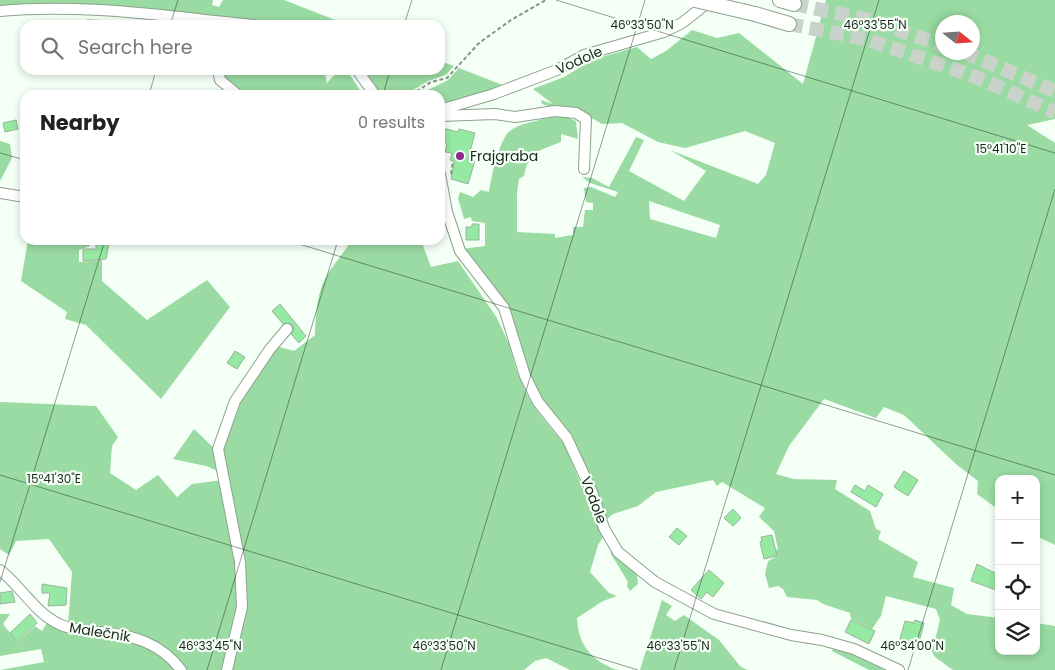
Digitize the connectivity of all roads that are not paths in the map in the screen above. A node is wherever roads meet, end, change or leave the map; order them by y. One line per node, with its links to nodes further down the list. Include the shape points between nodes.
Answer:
1 (695, 0): 7 (highway, bridge)
2 (712, 0): 12 (street, Vodole, via 664,32 593,52 557,70)
3 (780, 0): 4 (highway)
4 (794, 4)
5 (0, 11): 6 (street, via 31,8 112,11)
6 (203, 20)
7 (789, 24)
8 (219, 75): 10 (street, via 220,80)
9 (361, 75): 11 (street)
10 (232, 90)
11 (371, 90)
12 (445, 109)
13 (445, 116): 14 (street, via 495,114 515,117 555,111 576,113 586,119)
14 (584, 169)
15 (0, 193): 16 (street)
16 (20, 196)
17 (445, 201): 22 (street, Vodole, via 460,251 504,308 525,376 538,402 567,438 592,492 604,528 618,552 655,582 714,614 854,649)
18 (286, 329): 21 (street, via 235,401 218,449 240,562 242,607)
19 (0, 570): 20 (street, Malečnik, via 56,623 142,640 167,654)
20 (181, 670)
21 (227, 670)
22 (899, 670)

